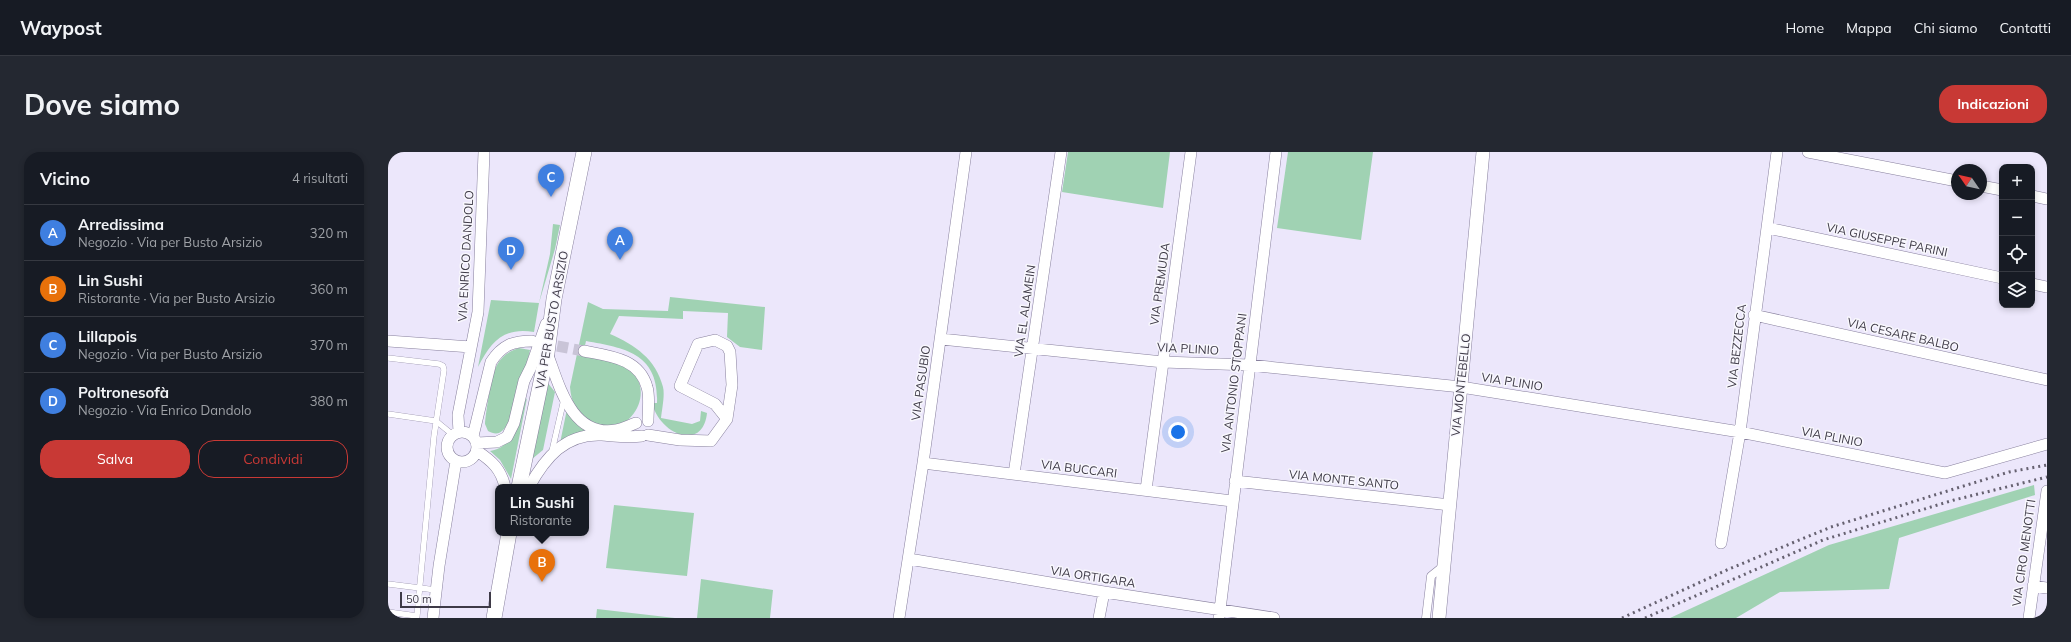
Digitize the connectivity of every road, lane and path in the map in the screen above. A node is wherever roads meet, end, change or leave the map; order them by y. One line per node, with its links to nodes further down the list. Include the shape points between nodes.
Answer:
1 (484, 152): 24 (street, VIA ENRICO DANDOLO, via 478,312)
2 (584, 152): 19 (main road, VIA PER BUSTO ARSIZIO)
3 (966, 152): 21 (street, VIA PASUBIO)
4 (1061, 152): 25 (street, VIA EL ALAMEIN)
5 (1191, 152): 29 (street, VIA PREMUDA)
6 (1276, 152): 30 (street, VIA ANTONIO STOPPANI)
7 (1483, 152): 32 (street, VIA MONTEBELLO)
8 (1777, 152): 15 (street, VIA BEZZECCA)
9 (1808, 152): 10 (street)
10 (1951, 180)
11 (1987, 187): 12 (street)
12 (1999, 189)
13 (2035, 197): 14 (street)
14 (2047, 199)
15 (1768, 228): 16 (street, VIA GIUSEPPE PARINI); 20 (street, VIA BEZZECCA)
16 (1999, 277)
17 (2035, 285): 18 (street)
18 (2047, 287)
19 (554, 299): 27 (main road, VIA PER BUSTO ARSIZIO); 40 (street, via 524,381 514,423 507,437 497,442)
20 (1754, 315): 31 (street, VIA CESARE BALBO); 38 (street, VIA BEZZECCA)
21 (941, 339): 25 (street, VIA PLINIO); 44 (street, VIA PASUBIO)
22 (388, 341): 24 (street)
23 (532, 341): 40 (street, via 506,345 497,352 491,362)
24 (471, 347): 39 (street, VIA ENRICO DANDOLO)
25 (1032, 348): 29 (street, VIA PLINIO); 45 (street, VIA EL ALAMEIN)
26 (584, 351): 37 (street, via 621,359 632,364 641,373 648,388)
27 (547, 353): 33 (street); 48 (main road, VIA PER BUSTO ARSIZIO)
28 (388, 358): 36 (lane, via 442,366 444,370)
29 (1163, 362): 30 (street, VIA PLINIO); 50 (street, VIA PREMUDA)
30 (1249, 365): 32 (street, VIA PLINIO); 46 (street, VIA ANTONIO STOPPANI)
31 (2047, 380)
32 (1461, 387): 38 (street, VIA PLINIO); 53 (street, VIA MONTEBELLO)
33 (564, 397): 37 (street, via 584,425 615,430); 42 (lane)
34 (388, 414): 36 (lane)
35 (727, 419): 35 (street, via 732,385 730,352 727,346 715,340 698,344 680,386 715,404); 37 (street, via 711,441 680,440)
36 (436, 420): 39 (lane); 62 (lane)
37 (644, 427): 42 (street, via 588,435)
38 (1740, 432): 41 (street, VIA PLINIO, via 1945,473); 56 (street, VIA BEZZECCA)
39 (456, 433): 40 (street, via 469,433); 43 (street, VIA ENRICO DANDOLO, via 449,439 447,449)
40 (476, 443): 43 (street, via 471,460); 47 (street, via 494,462)
41 (2047, 444)
42 (552, 452): 49 (street, via 540,466)
43 (456, 461): 64 (street)
44 (923, 463): 45 (street, VIA BUCCARI); 57 (street, VIA PASUBIO)
45 (1014, 474): 50 (street, VIA BUCCARI)
46 (1235, 481): 52 (street, VIA ANTONIO STOPPANI); 53 (street, VIA MONTE SANTO)
47 (504, 484)
48 (520, 484)
49 (531, 484)
50 (1146, 490): 52 (street, VIA BUCCARI)
51 (2046, 492): 61 (street, VIA CIRO MENOTTI)
52 (1232, 501): 67 (street, VIA ANTONIO STOPPANI)
53 (1450, 505): 75 (street, VIA MONTEBELLO)
54 (504, 536): 59 (street)
55 (509, 536): 59 (main road)
56 (1721, 543)
57 (909, 559): 65 (street, VIA ORTIGARA); 71 (street, VIA PASUBIO)
58 (1441, 568): 74 (street, via 1431,576)
59 (502, 574): 70 (main road)
60 (388, 584): 62 (lane)
61 (2033, 586): 63 (street); 76 (street, VIA CIRO MENOTTI)
62 (419, 588): 64 (lane); 68 (lane)
63 (2047, 588)
64 (436, 590): 69 (street)
65 (1104, 592): 67 (street, VIA ORTIGARA); 72 (street)
66 (388, 612): 68 (lane)
67 (1219, 614): 73 (street, VIA ORTIGARA)
68 (417, 617)
69 (433, 618)
70 (494, 618)
71 (899, 618)
72 (1099, 618)
73 (1274, 618)
74 (1426, 618)
75 (1439, 618)
76 (2028, 618)

